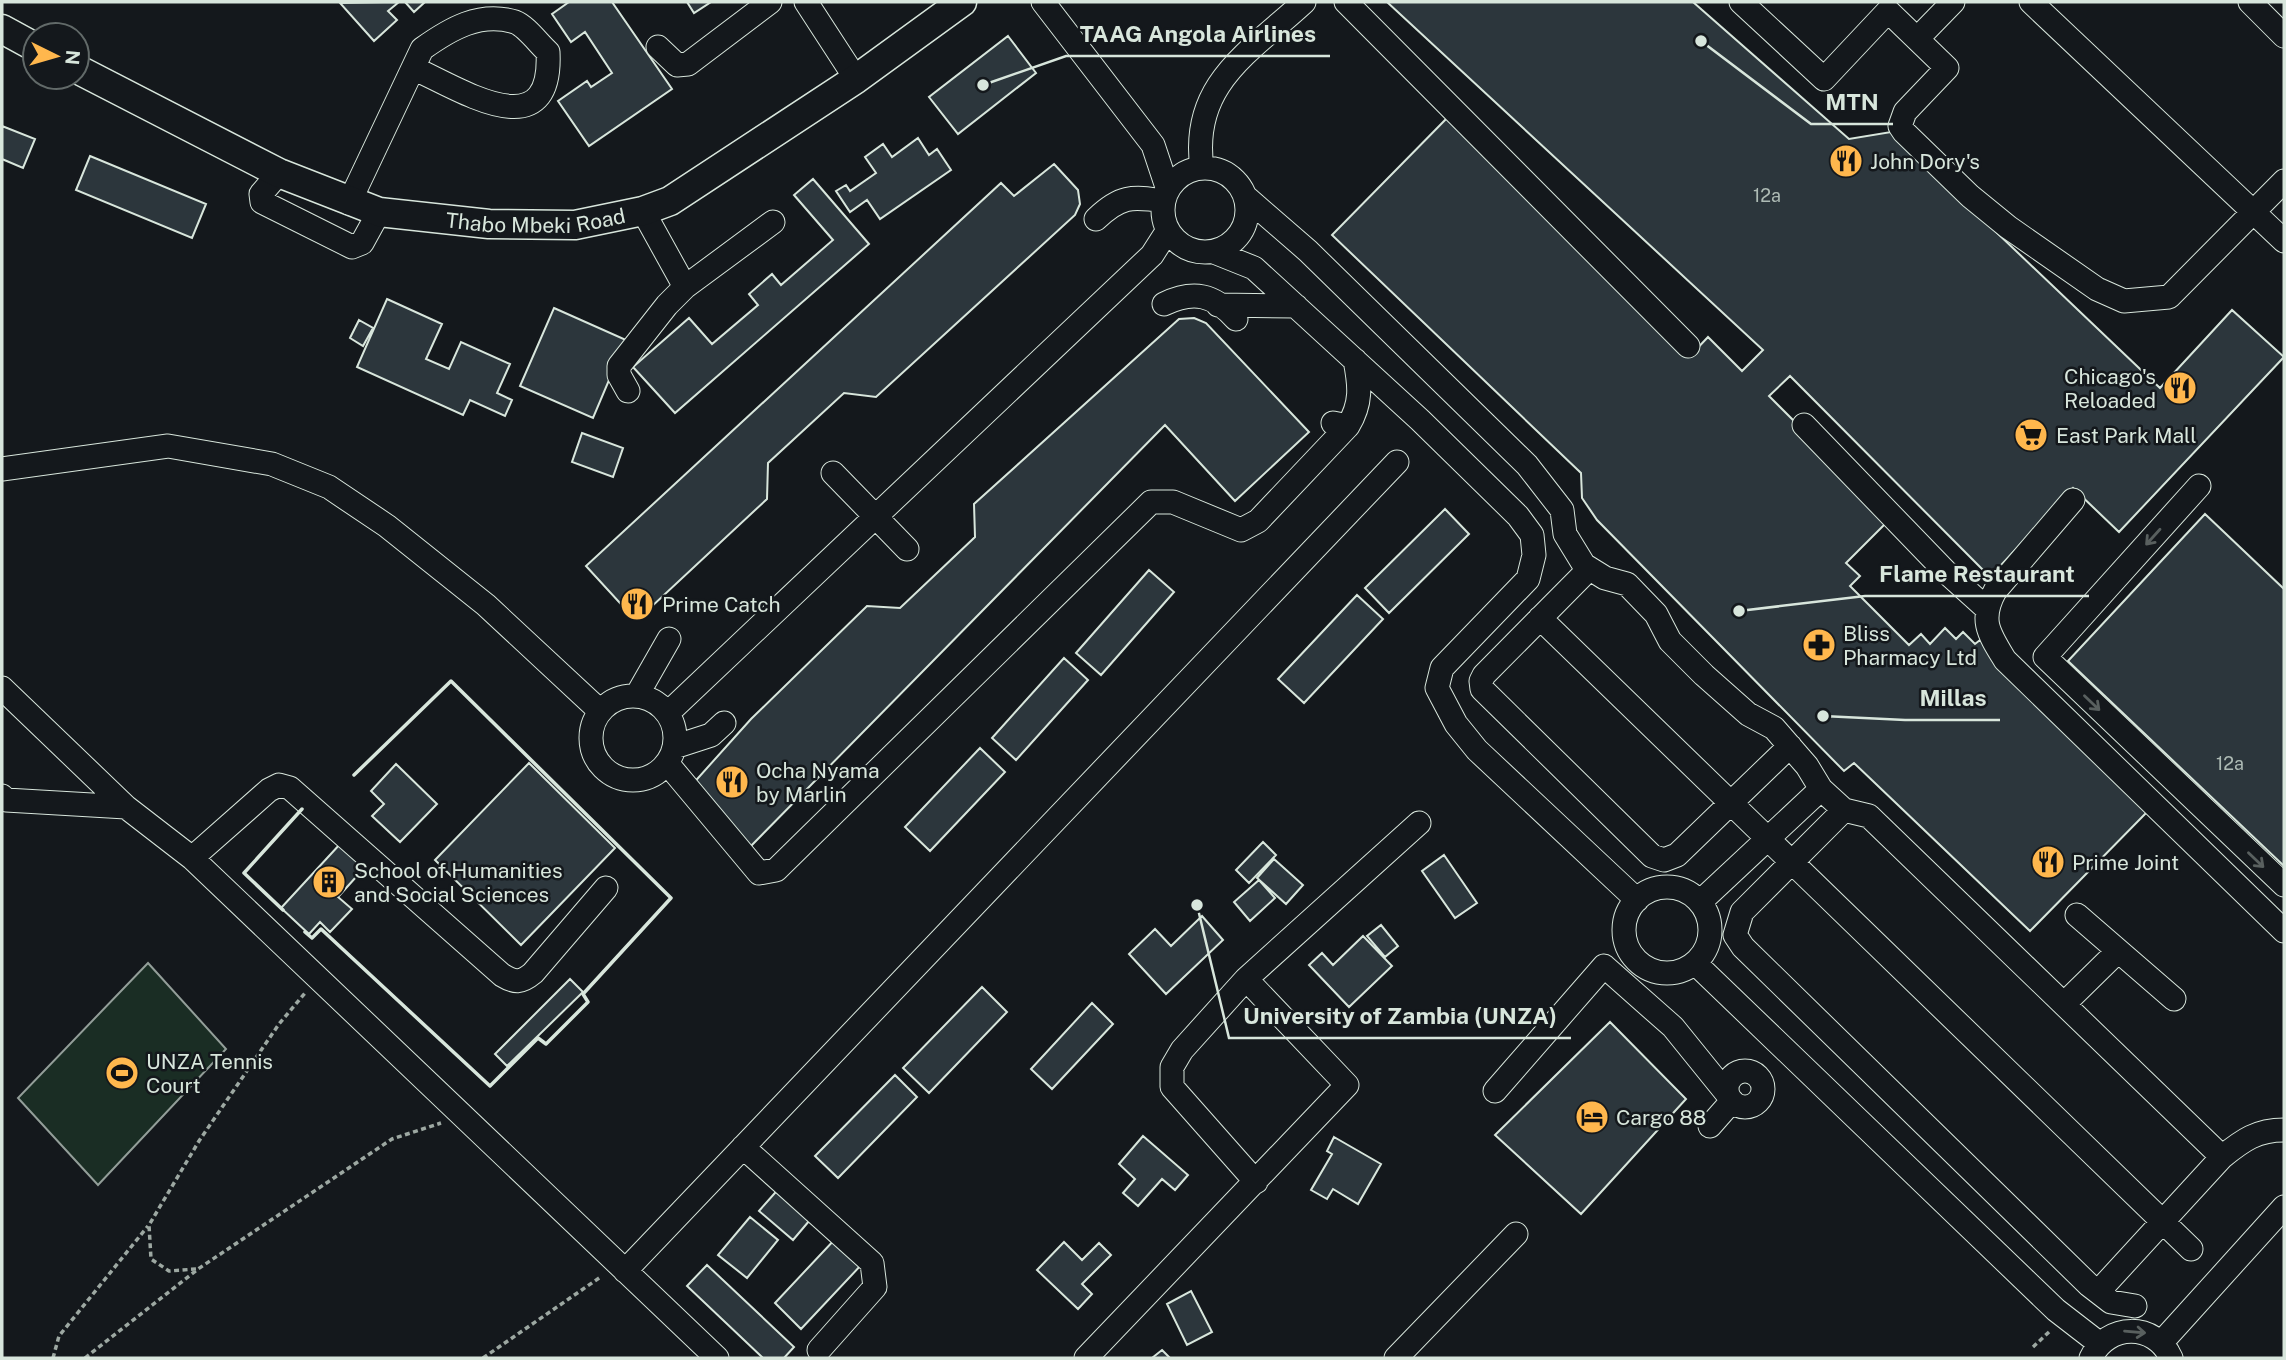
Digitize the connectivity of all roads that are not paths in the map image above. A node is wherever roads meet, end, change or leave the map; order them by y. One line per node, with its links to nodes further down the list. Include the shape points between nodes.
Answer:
1 (770, 2): 15 (lane, via 688,64 677,65)
2 (806, 2): 18 (lane)
3 (962, 2): 18 (main road, Thabo Mbeki Road)
4 (1304, 2): 20 (lane, via 1221,77 1205,107)
5 (1346, 2): 41 (lane)
6 (1741, 2): 13 (lane, via 1824,79 1888,11)
7 (1954, 2): 13 (lane)
8 (2031, 2): 28 (lane)
9 (1046, 4): 19 (lane)
10 (2256, 6): 12 (lane)
11 (4, 32): 14 (main road)
12 (2284, 36)
13 (1917, 39): 28 (lane, via 1947,68 1905,113 1900,126 1904,132 2008,228 2097,289 2124,301 2169,298)
14 (21, 40)
15 (658, 47)
16 (413, 68): 16 (lane, via 422,49 476,18 517,23 548,52 549,78 537,98 516,110); 25 (lane)
17 (91, 76): 21 (main road, Thabo Mbeki Road)
18 (856, 79): 26 (main road, Thabo Mbeki Road, via 670,201)
19 (1153, 145): 20 (lane); 23 (lane)
20 (1197, 169): 23 (lane, via 1176,180); 24 (lane, via 1213,168 1230,176)
21 (279, 173): 25 (main road, Thabo Mbeki Road); 27 (lane, via 261,194 262,202 352,247 362,243)
22 (2284, 181): 28 (lane)
23 (1166, 195): 29 (lane, via 1115,200); 31 (lane, via 1163,219)
24 (1247, 198): 32 (lane, via 1248,216); 52 (lane, via 1308,251 1527,465 1562,510 1570,545)
25 (349, 203): 27 (main road, Thabo Mbeki Road)
26 (643, 211): 27 (main road, Thabo Mbeki Road, via 575,225 489,224); 38 (lane)
27 (379, 212)
28 (2254, 212): 33 (lane)
29 (1096, 219)
30 (773, 222): 38 (lane)
31 (1168, 230): 34 (lane); 36 (lane)
32 (1239, 236): 35 (lane); 37 (lane)
33 (2284, 242)
34 (1186, 248): 35 (lane); 36 (lane)
35 (1214, 251): 37 (lane)
36 (1152, 255): 50 (lane)
37 (1254, 268): 40 (lane)
38 (685, 288): 43 (lane, via 619,366)
39 (1164, 304): 40 (lane, via 1184,295 1204,296 1227,312)
40 (1296, 306): 42 (lane)
41 (1688, 346)
42 (1355, 360): 62 (lane, via 1359,409 1339,424 1258,522 1241,530 1173,502 1151,502 776,870 758,873); 74 (lane, via 1509,507 1532,535 1534,555 1528,579 1442,668 1437,688 1456,724 1477,750)
43 (628, 391)
44 (1804, 425): 53 (lane)
45 (1397, 462): 95 (lane)
46 (2, 470): 58 (lane, via 168,446 272,464 329,487 387,526 486,606)
47 (833, 473): 50 (lane)
48 (2199, 486): 72 (lane, one-way to 72, via 2045,657)
49 (2073, 500): 53 (lane, via 1995,591)
50 (875, 517): 51 (lane); 59 (lane)
51 (907, 549)
52 (1589, 569): 54 (lane); 61 (lane, via 1627,584 1656,614 1670,641 1704,675)
53 (1986, 608): 77 (lane, via 1993,640 2005,660)
54 (1540, 618): 65 (lane); 65 (lane, via 1484,675 1482,689 1626,831 1652,856 1664,860 1677,855)
55 (669, 639): 57 (lane)
56 (2, 688): 66 (lane)
57 (637, 695): 58 (lane, via 618,698); 59 (lane, via 655,701)
58 (600, 711): 62 (lane, via 591,729 592,750 610,774 641,779 660,771)
59 (668, 713): 62 (lane, via 676,735)
60 (724, 723): 62 (lane, via 711,735)
61 (1790, 746): 63 (lane); 65 (lane)
62 (671, 755)
63 (1821, 789): 67 (lane); 69 (lane)
64 (2, 796): 66 (lane, via 6,800)
65 (1731, 803): 69 (lane)
66 (125, 807): 70 (lane)
67 (1844, 810): 71 (lane); 86 (lane, via 1869,816)
68 (1419, 823): 83 (lane)
69 (1768, 839): 71 (lane); 75 (lane)
70 (192, 858): 73 (lane, via 269,790 279,785 290,788 513,982 524,981 533,973); 102 (lane)
71 (1793, 863): 99 (lane); 103 (lane, via 1742,912 1735,935 1743,947)
72 (2284, 885)
73 (606, 888)
74 (1637, 900): 75 (lane, via 1664,887 1684,891); 79 (lane, via 1625,924 1626,942)
75 (1700, 902): 80 (lane, via 1710,929 1706,948)
76 (2077, 915): 78 (lane)
77 (2284, 931)
78 (2118, 951): 85 (lane); 86 (lane)
79 (1634, 958): 81 (lane); 82 (lane)
80 (1695, 963): 81 (lane, via 1676,972); 107 (lane)
81 (1656, 972): 84 (lane)
82 (1617, 977): 84 (lane); 89 (lane, via 1604,966)
83 (1246, 979): 97 (lane, via 1182,1050 1172,1067 1172,1087); 97 (lane, via 1347,1085)
84 (1636, 994): 87 (lane, via 1672,1027)
85 (2174, 999)
86 (2064, 1004): 96 (lane)
87 (1700, 1062): 88 (lane); 90 (lane)
88 (1740, 1072): 90 (lane, via 1729,1081); 90 (lane, via 1759,1077 1761,1097 1744,1107)
89 (1495, 1091)
90 (1730, 1098): 91 (lane)
91 (1710, 1126)
92 (2284, 1130): 93 (lane, via 2263,1130)
93 (2242, 1141): 94 (lane); 96 (lane)
94 (2284, 1143)
95 (743, 1147): 102 (lane); 105 (lane, via 872,1264 875,1287)
96 (2222, 1157): 99 (lane)
97 (1256, 1182): 109 (lane)
98 (2284, 1207): 106 (lane)
99 (2163, 1222): 101 (lane); 103 (lane)
100 (1516, 1234): 110 (lane)
101 (2192, 1249)
102 (621, 1268): 108 (lane)
103 (2098, 1292): 104 (lane, via 2111,1302)
104 (2135, 1306)
105 (819, 1350)
106 (2166, 1350): 107 (lane, one-way to 106, via 2125,1331 2145,1332)
107 (2096, 1351)
108 (717, 1358)
109 (1086, 1358)
110 (1396, 1358)

